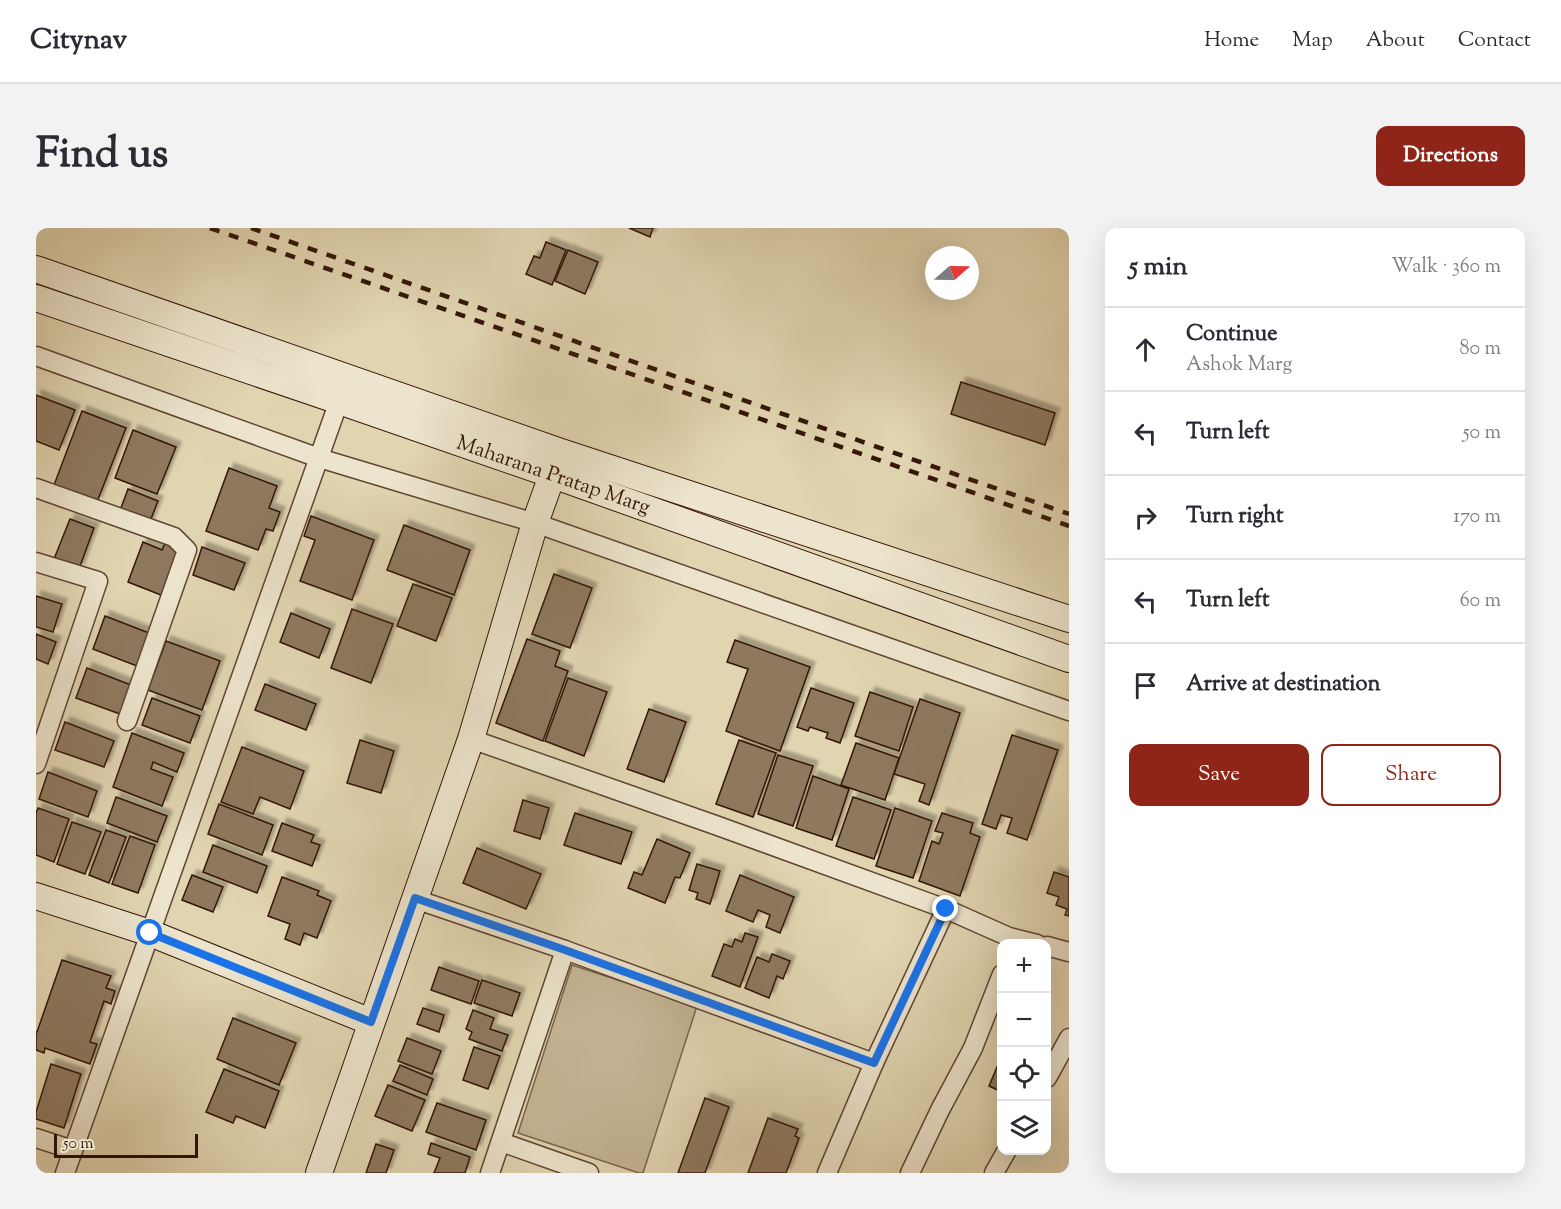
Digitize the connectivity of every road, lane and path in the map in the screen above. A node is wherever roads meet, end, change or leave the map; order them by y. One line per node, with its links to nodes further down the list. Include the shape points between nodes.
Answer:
1 (36, 269): 6 (main road, Maharana Pratap Marg)
2 (36, 298): 4 (main road, Maharana Pratap Marg)
3 (36, 356): 5 (street)
4 (339, 401): 5 (street); 6 (main road, Maharana Pratap Marg)
5 (319, 458): 8 (street); 19 (street)
6 (557, 464): 8 (main road); 10 (main road, Maharana Pratap Marg); 11 (main road, Maharana Pratap Marg)
7 (36, 488): 13 (street, via 174,537 188,550)
8 (535, 523): 12 (street); 14 (main road)
9 (36, 562): 15 (street, via 98,581)
10 (1069, 619)
11 (1069, 659)
12 (1069, 711)
13 (127, 721)
14 (471, 739): 17 (main road); 18 (street)
15 (36, 764)
16 (36, 896): 19 (main road)
17 (415, 898): 22 (street); 25 (main road)
18 (946, 909): 20 (street); 27 (street)
19 (150, 933): 25 (main road); 31 (street)
20 (1010, 939)
21 (1051, 947): 23 (street)
22 (565, 950): 27 (street); 30 (street)
23 (1069, 952)
24 (997, 987): 38 (street, via 973,1048)
25 (371, 1022): 34 (main road)
26 (1069, 1038): 28 (street)
27 (874, 1063): 37 (street)
28 (1051, 1071)
29 (36, 1138): 31 (street)
30 (501, 1142): 35 (street); 36 (street)
31 (73, 1150): 33 (street)
32 (1004, 1155): 39 (street)
33 (64, 1173)
34 (319, 1173)
35 (490, 1173)
36 (589, 1173)
37 (827, 1173)
38 (910, 1173)
39 (994, 1173)

